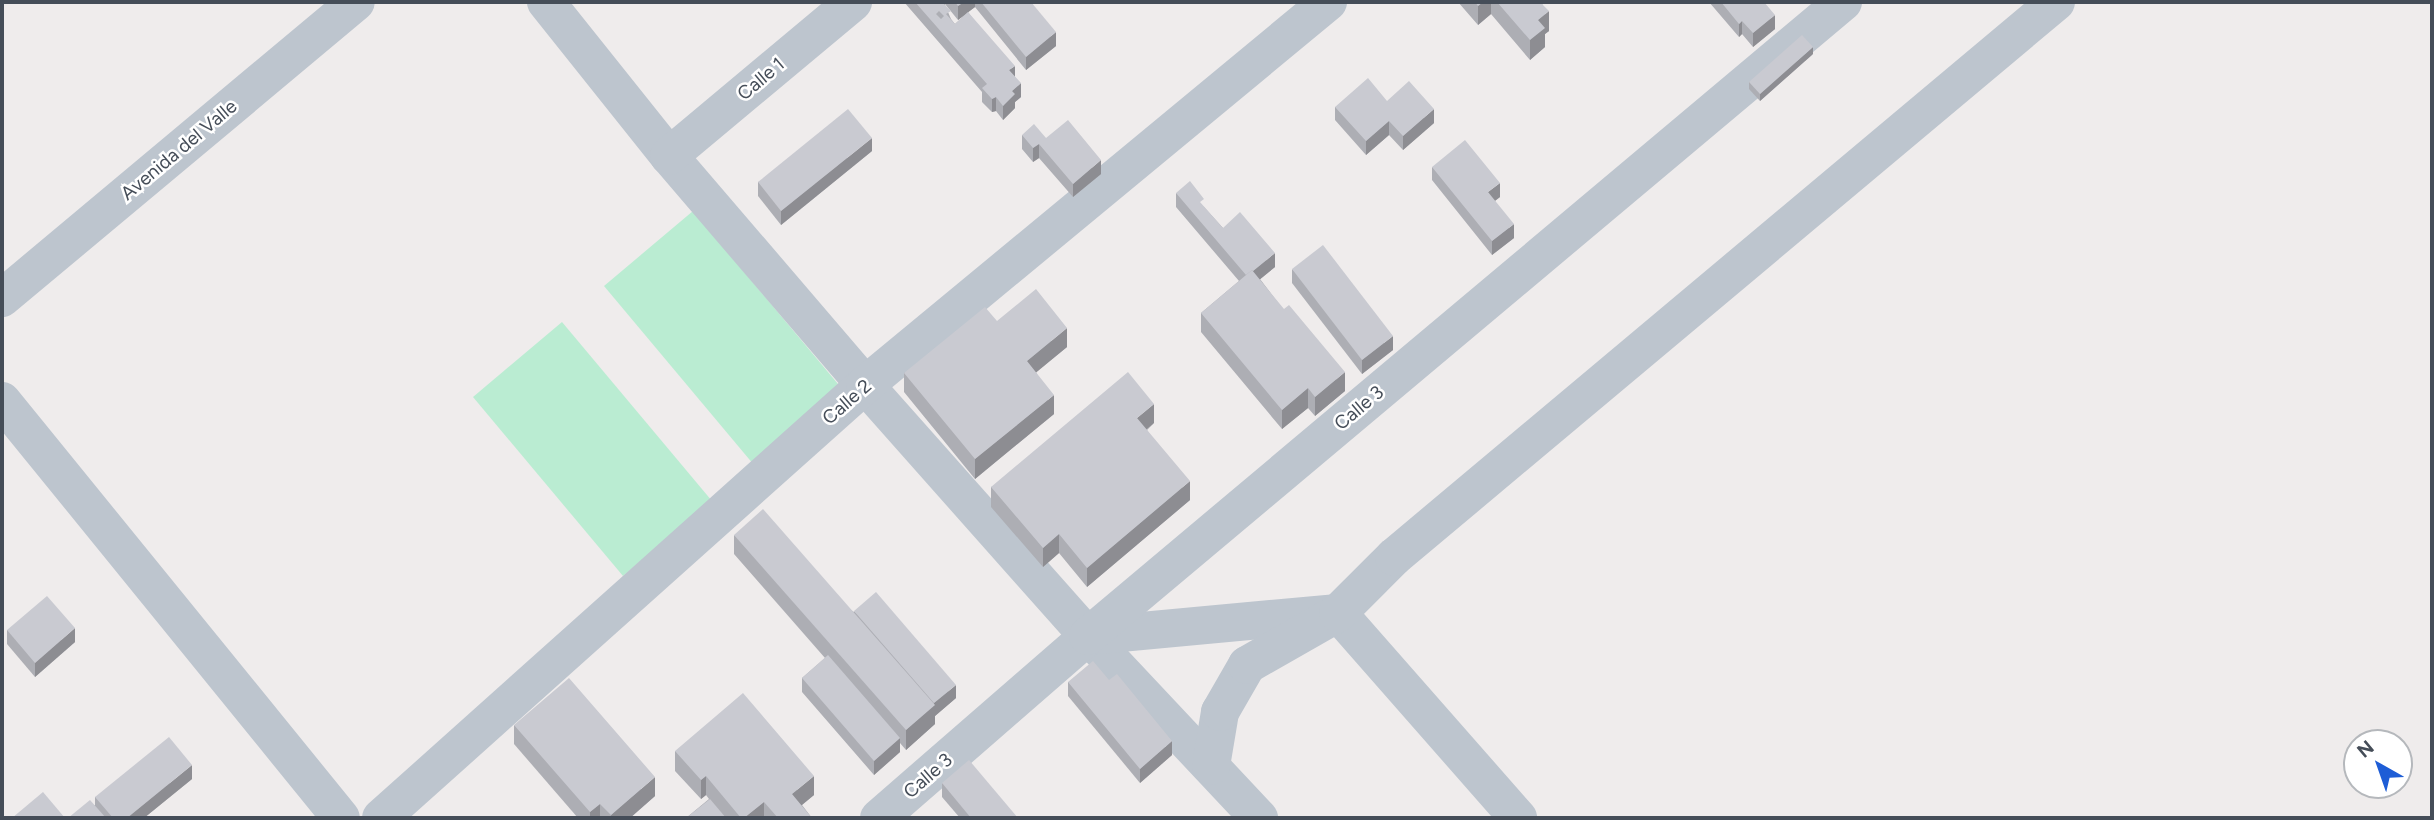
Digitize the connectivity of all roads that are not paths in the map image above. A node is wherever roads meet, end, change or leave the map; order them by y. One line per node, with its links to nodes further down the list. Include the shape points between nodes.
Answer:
1 (356, 2): 8 (street, Avenida del Valle)
2 (546, 2): 7 (street)
3 (853, 2): 7 (street, Calle 1)
4 (1328, 2): 9 (street, Calle 2)
5 (1843, 2): 12 (street, Calle 3)
6 (2056, 2): 11 (street, via 1394,557)
7 (669, 156): 9 (street)
8 (2, 298)
9 (865, 385): 12 (street); 15 (street, Calle 2)
10 (2, 401): 14 (street)
11 (1338, 613): 12 (street); 13 (street, via 1247,665 1220,712); 18 (street)
12 (1088, 636): 13 (street); 16 (street, Calle 3)
13 (1210, 766): 17 (street)
14 (341, 818)
15 (381, 818)
16 (878, 818)
17 (1259, 818)
18 (1518, 818)

